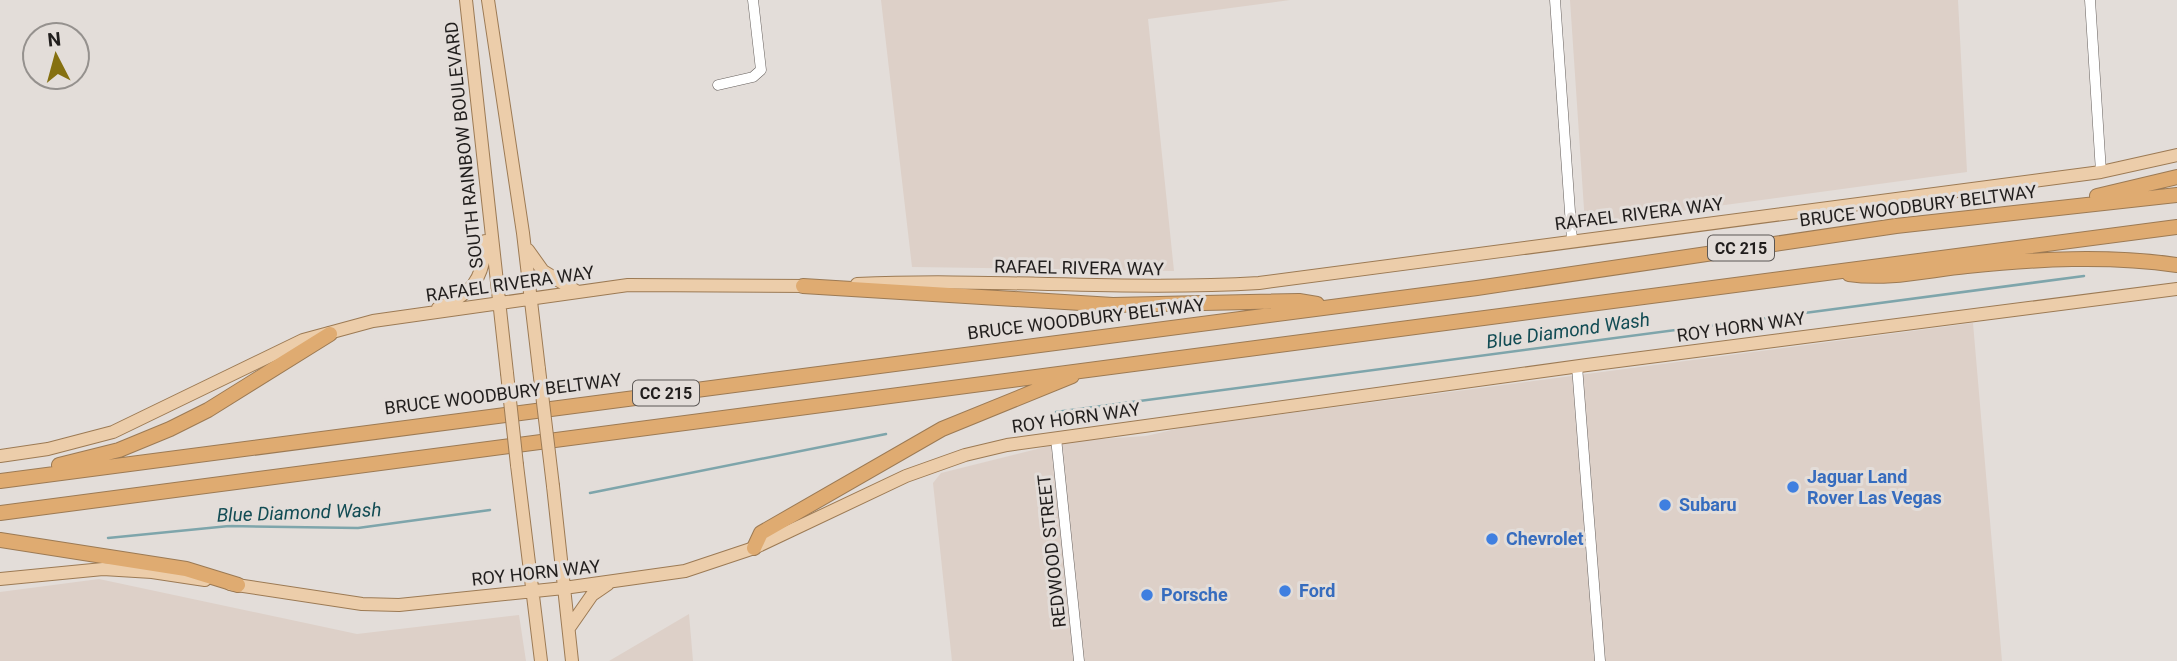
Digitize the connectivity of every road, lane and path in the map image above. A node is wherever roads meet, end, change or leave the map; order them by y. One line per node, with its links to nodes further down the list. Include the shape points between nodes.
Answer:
1 (466, 0): 7 (main road, SOUTH RAINBOW BOULEVARD)
2 (488, 0): 14 (main road)
3 (753, 0): 6 (street, via 761,70 753,77)
4 (1555, 0): 15 (street)
5 (2090, 0): 9 (street)
6 (718, 85)
7 (482, 146): 22 (main road, SOUTH RAINBOW BOULEVARD); 24 (main road, via 479,184 484,266 468,293)
8 (2177, 155): 9 (main road, RAFAEL RIVERA WAY)
9 (2101, 172): 15 (main road, RAFAEL RIVERA WAY)
10 (2177, 177): 12 (highway)
11 (2177, 195): 12 (highway, BRUCE WOODBURY BELTWAY / CC 215)
12 (2005, 213): 23 (highway, BRUCE WOODBURY BELTWAY / CC 215)
13 (2177, 226): 17 (highway, CC 215)
14 (523, 233): 20 (main road, via 540,268); 21 (main road)
15 (1572, 240): 18 (main road, RAFAEL RIVERA WAY, via 1233,285 1121,288 912,282)
16 (2177, 265): 17 (highway, via 2078,258 1877,278)
17 (1830, 271): 27 (highway, CC 215)
18 (803, 286): 20 (main road, RAFAEL RIVERA WAY, via 660,284); 23 (highway, via 1113,305 1299,300)
19 (2177, 289): 26 (main road, ROY HORN WAY)
20 (576, 290): 21 (main road, RAFAEL RIVERA WAY)
21 (531, 301): 22 (main road, RAFAEL RIVERA WAY); 38 (main road, bridge)
22 (499, 305): 24 (main road, RAFAEL RIVERA WAY); 39 (main road, SOUTH RAINBOW BOULEVARD, bridge)
23 (1332, 306): 31 (highway, BRUCE WOODBURY BELTWAY / CC 215)
24 (418, 315): 25 (main road, RAFAEL RIVERA WAY, via 373,321)
25 (330, 334): 29 (main road, RAFAEL RIVERA WAY, via 303,340 113,432); 30 (highway, via 208,410 148,439 94,457)
26 (1577, 366): 28 (main road, ROY HORN WAY); 44 (street)
27 (1086, 370): 32 (highway, CC 215); 34 (highway, via 942,429 761,533)
28 (1056, 439): 34 (main road, ROY HORN WAY, via 953,459 906,476); 43 (street, REDWOOD STREET)
29 (0, 456)
30 (0, 473)
31 (0, 481)
32 (0, 513)
33 (0, 540): 37 (highway, via 186,569)
34 (754, 548): 36 (main road, ROY HORN WAY, via 685,571)
35 (0, 579): 37 (main road, ROY HORN WAY, via 120,570)
36 (611, 582): 38 (main road, ROY HORN WAY); 40 (main road, via 592,595)
37 (238, 585): 39 (main road, ROY HORN WAY, via 362,604 430,603)
38 (564, 588): 39 (main road, ROY HORN WAY); 40 (main road)
39 (532, 591): 41 (main road, SOUTH RAINBOW BOULEVARD)
40 (569, 628): 42 (main road)
41 (541, 661)
42 (572, 661)
43 (1079, 661)
44 (1600, 661)

